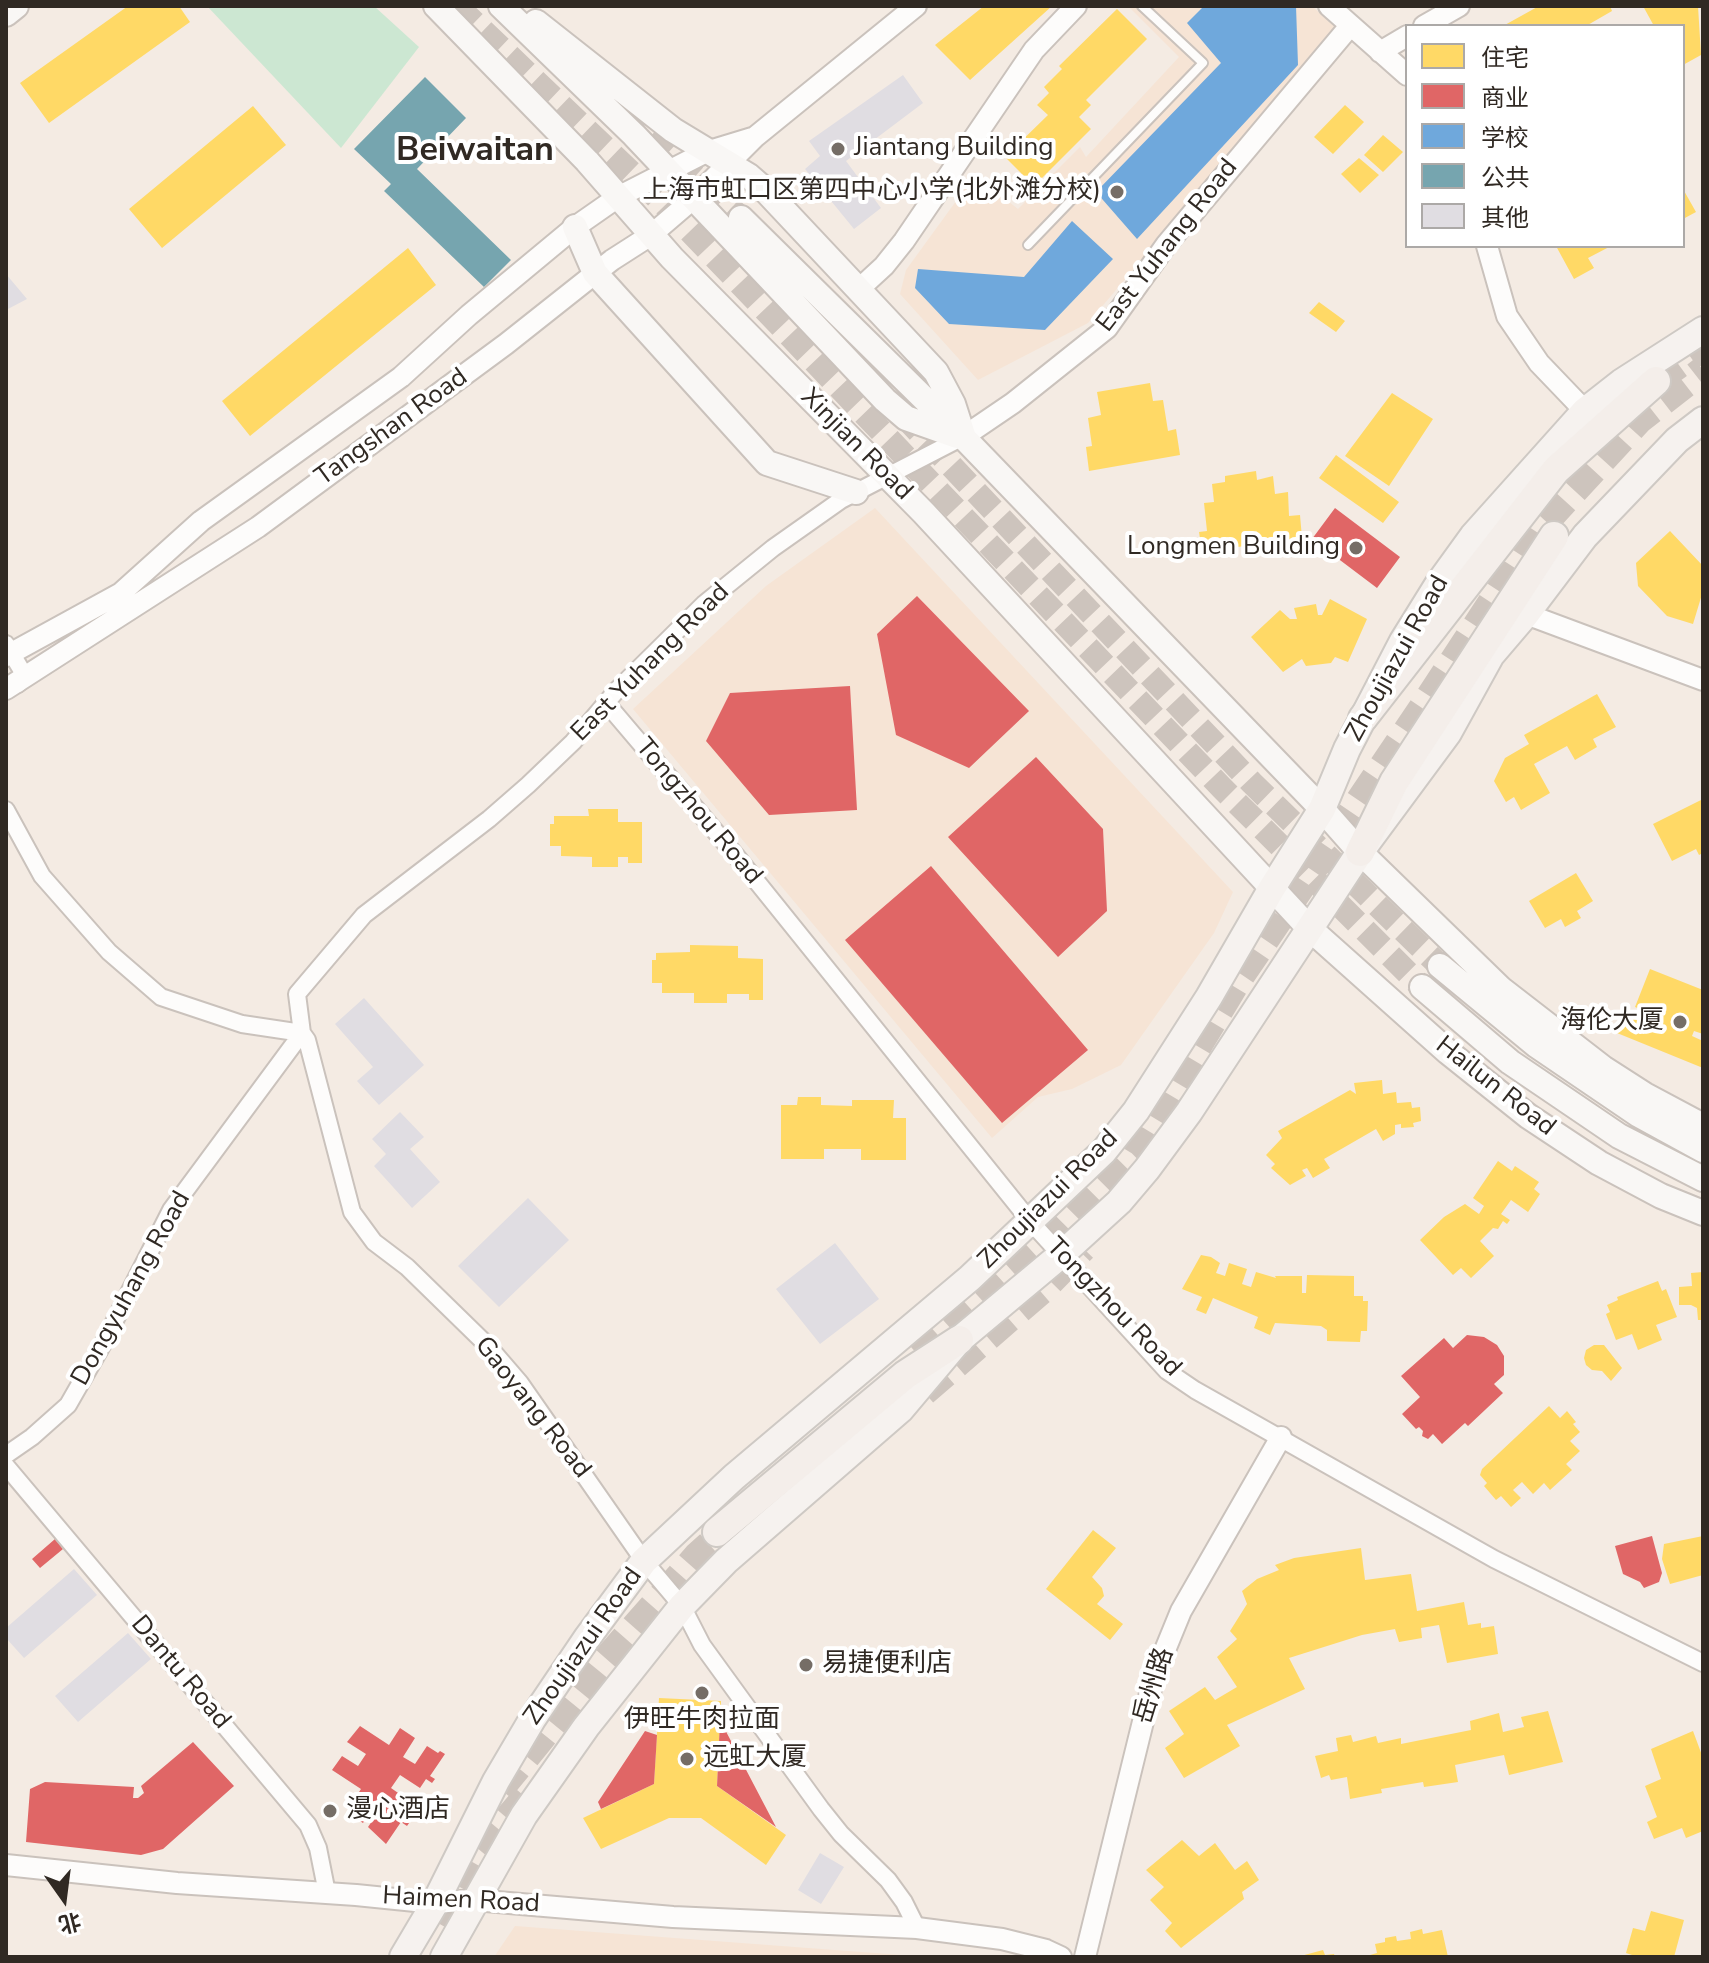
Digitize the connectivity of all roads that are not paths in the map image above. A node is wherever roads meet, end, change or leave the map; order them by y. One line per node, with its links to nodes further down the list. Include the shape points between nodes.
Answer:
1 (16, 6): 10 (main road)
2 (436, 6): 20 (main road, Xinjian Road)
3 (501, 6): 19 (main road, Xinjian Road)
4 (515, 6): 17 (main road, Xinjian Road)
5 (916, 6): 16 (street, Tangshan Road)
6 (1076, 6): 28 (street, via 1034,50 904,241)
7 (1142, 6): 25 (lane, via 1203,63)
8 (1329, 6): 12 (street)
9 (1459, 6): 11 (street)
10 (6, 14)
11 (1428, 24)
12 (1350, 26): 14 (street); 33 (street, East Yuhang Road, via 1166,245 1114,322)
13 (1405, 37): 14 (street)
14 (1380, 52): 15 (street)
15 (1405, 73)
16 (755, 137): 17 (street, Tangshan Road); 18 (street, Tangshan Road)
17 (706, 152): 18 (main road, Xinjian Road); 19 (street, Tangshan Road)
18 (730, 164): 21 (street, Tangshan Road); 28 (main road, Xinjian Road, via 764,189)
19 (667, 172): 20 (street, Tangshan Road); 21 (main road, Xinjian Road)
20 (618, 197): 23 (street, Tangshan Road); 24 (main road, Xinjian Road)
21 (693, 199): 24 (street, Tangshan Road); 33 (main road, Xinjian Road, via 906,418)
22 (741, 218): 33 (main road)
23 (575, 227): 27 (main road); 38 (street, Tangshan Road, via 401,377 201,521 121,593)
24 (651, 235): 27 (street, Tangshan Road); 34 (main road, Xinjian Road)
25 (1028, 245)
26 (1488, 248): 31 (street, via 1507,316 1539,363)
27 (595, 273): 35 (main road, via 767,463); 39 (street, Tangshan Road, via 258,527)
28 (859, 289): 33 (main road, Xinjian Road, via 936,372)
29 (1703, 330): 31 (main road, Zhoujiazui Road)
30 (1656, 381): 44 (highway, via 1556,470)
31 (1585, 411): 44 (main road, Zhoujiazui Road, via 1473,536 1439,583)
32 (1703, 420): 37 (main road, Zhoujiazui Road, via 1585,536)
33 (963, 437): 34 (street, East Yuhang Road); 45 (main road, Xinjian Road)
34 (887, 477): 35 (street, East Yuhang Road); 48 (main road, Xinjian Road)
35 (856, 492): 43 (street, East Yuhang Road, via 773,548 704,604)
36 (1554, 536): 47 (highway, via 1394,782)
37 (1526, 614): 40 (street); 47 (main road, Zhoujiazui Road, via 1491,655 1448,733)
38 (8, 650): 39 (street)
39 (25, 676): 41 (street, Tangshan Road); 42 (street)
40 (1703, 680)
41 (6, 689)
42 (6, 696)
43 (607, 704): 52 (street, East Yuhang Road, via 489,819 364,915 297,994); 57 (street, Tongzhou Road)
44 (1363, 718): 45 (main road, Zhoujiazui Road)
45 (1322, 809): 47 (main road, Xinjian Road); 48 (main road, Zhoujiazui Road)
46 (6, 810): 52 (street, via 42,876 109,952 161,997 242,1024)
47 (1360, 852): 49 (main road, Zhoujiazui Road); 53 (main road, via 1501,989 1566,1041 1645,1095)
48 (1272, 888): 49 (main road, Xinjian Road); 57 (main road, Zhoujiazui Road, via 1136,1111 1104,1151)
49 (1309, 928): 56 (main road, Hailun Road, via 1528,1116 1599,1163); 58 (main road, Zhoujiazui Road, via 1147,1169)
50 (1440, 966): 54 (main road, via 1536,1045 1639,1115)
51 (1422, 987): 55 (main road, via 1510,1062 1619,1136)
52 (302, 1033): 61 (street, Dongyuhang Road, via 171,1210 68,1405); 64 (street, Gaoyang Road, via 352,1212 374,1242 407,1267 520,1383)
53 (1703, 1126)
54 (1703, 1150)
55 (1703, 1179)
56 (1703, 1213)
57 (1030, 1221): 58 (street, Tongzhou Road); 64 (main road, Zhoujiazui Road)
58 (1062, 1254): 59 (main road, Zhoujiazui Road); 60 (street, Tongzhou Road, via 1167,1371)
59 (959, 1340): 63 (highway, via 905,1375); 65 (main road, Zhoujiazui Road, via 900,1410 726,1561)
60 (1281, 1437): 66 (street, Tongzhou Road, via 1494,1559); 75 (street, 岳州路, via 1181,1611 1154,1677)
61 (6, 1455)
62 (6, 1466): 68 (street, Dantu Road, via 308,1825)
63 (717, 1532)
64 (644, 1561): 65 (street, Gaoyang Road); 70 (main road, Zhoujiazui Road, via 533,1718)
65 (682, 1606): 69 (main road, Zhoujiazui Road, via 586,1727 524,1815); 71 (street, Gaoyang Road, via 702,1645 812,1796 888,1880)
66 (1703, 1663)
67 (6, 1865): 68 (street, Haimen Road)
68 (327, 1893): 70 (street, Haimen Road)
69 (474, 1900): 70 (street, Haimen Road); 71 (street, Haimen Road, via 673,1917); 73 (main road, Zhoujiazui Road)
70 (435, 1903): 72 (main road, Zhoujiazui Road)
71 (917, 1928): 74 (street, via 1002,1939)
72 (403, 1957)
73 (444, 1957)
74 (1061, 1957)
75 (1085, 1957)

